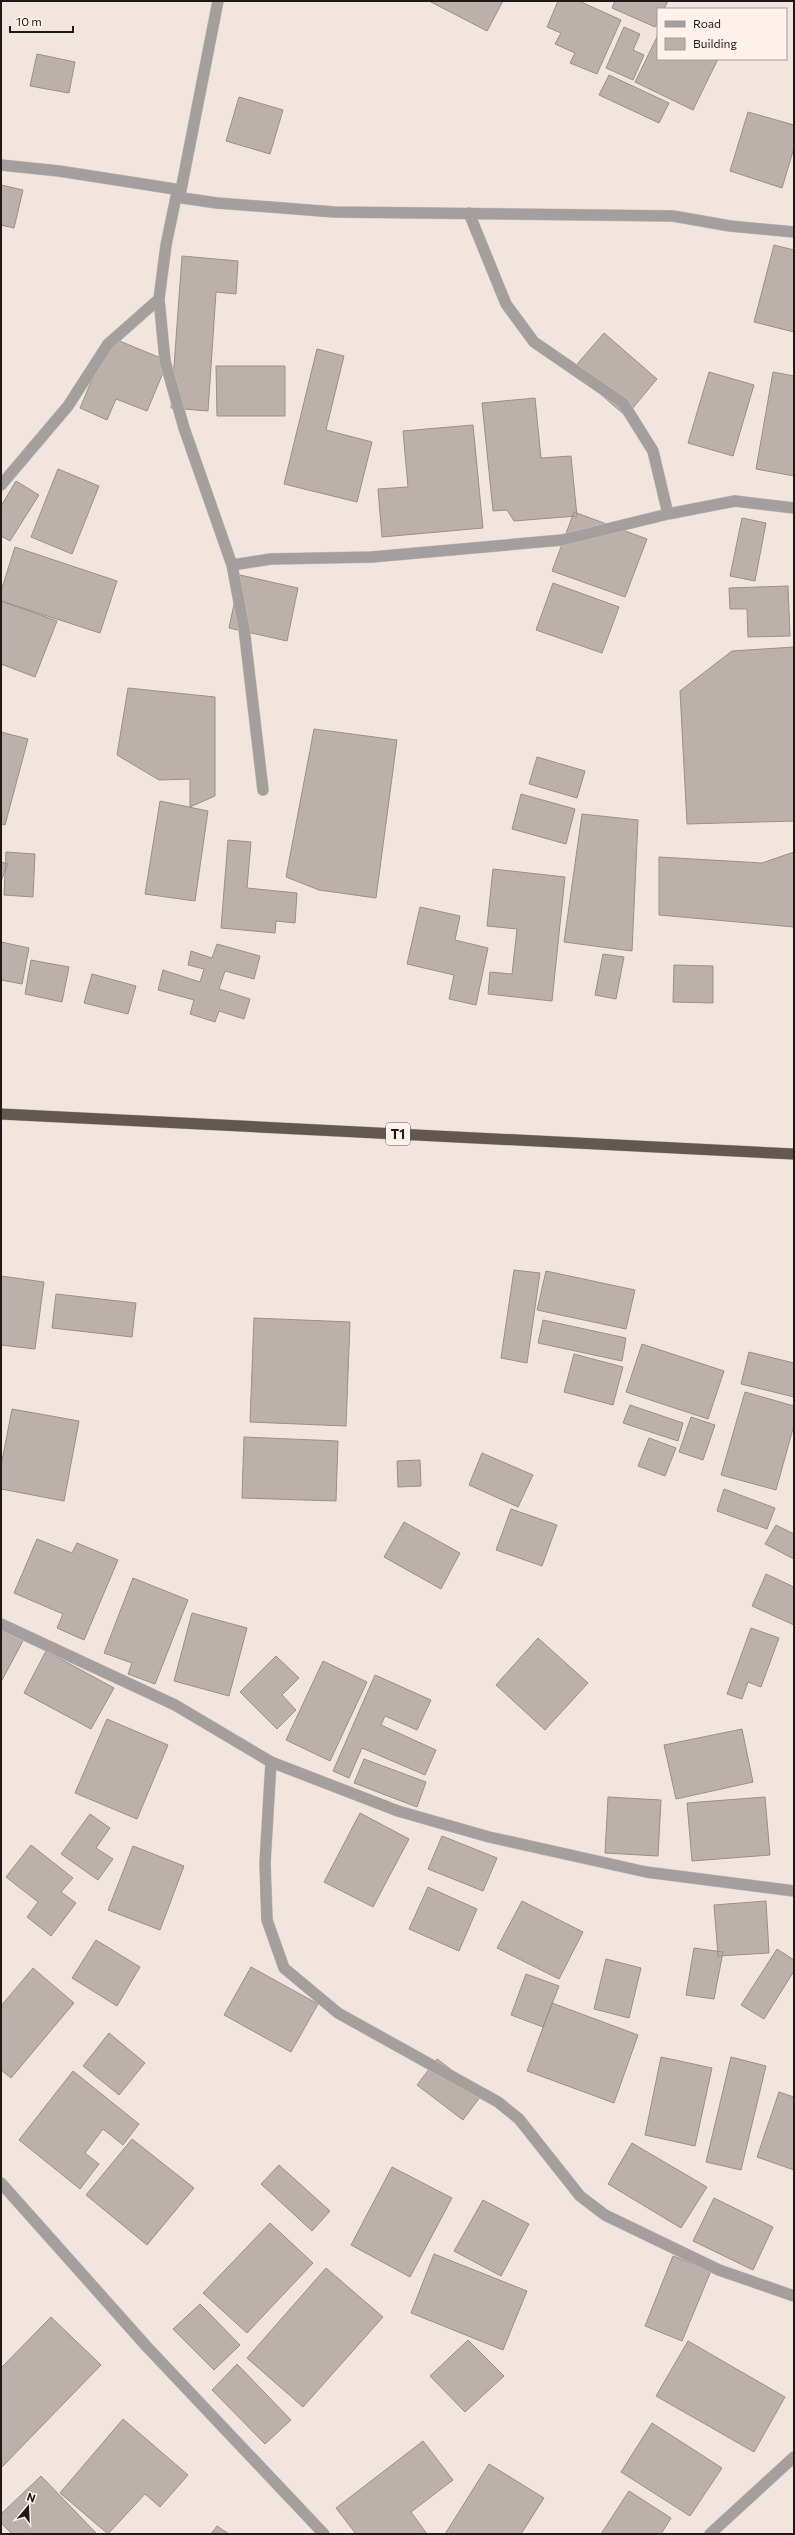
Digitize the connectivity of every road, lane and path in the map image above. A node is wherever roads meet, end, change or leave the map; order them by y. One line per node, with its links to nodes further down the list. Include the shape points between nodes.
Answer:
1 (218, 1): 3 (street)
2 (1, 165): 3 (street, via 66,172)
3 (179, 194): 4 (street, via 218,203 334,212); 6 (street, via 166,245)
4 (469, 213): 5 (street, via 673,216 730,226); 9 (street, via 506,304 534,342 624,403 653,451)
5 (794, 232)
6 (160, 299): 7 (street, via 108,344 68,406); 10 (street, via 165,361 184,428)
7 (1, 485)
8 (794, 508): 9 (street, via 735,502)
9 (668, 514): 10 (street, via 562,540 372,557 271,559)
10 (232, 565): 11 (street, via 244,628)
11 (263, 790)
12 (1, 1114): 13 (highway, T1)
13 (794, 1154)
14 (1, 1624): 15 (street, via 175,1705)
15 (271, 1762): 16 (street, via 398,1811 489,1837 646,1872); 18 (street, via 265,1864 267,1920 284,1968 338,2013 498,2102 519,2119 580,2196 605,2215 719,2270)
16 (794, 1891)
17 (1, 2183): 20 (street, via 148,2348)
18 (794, 2296)
19 (794, 2456): 21 (street)
20 (324, 2534)
21 (710, 2534)

